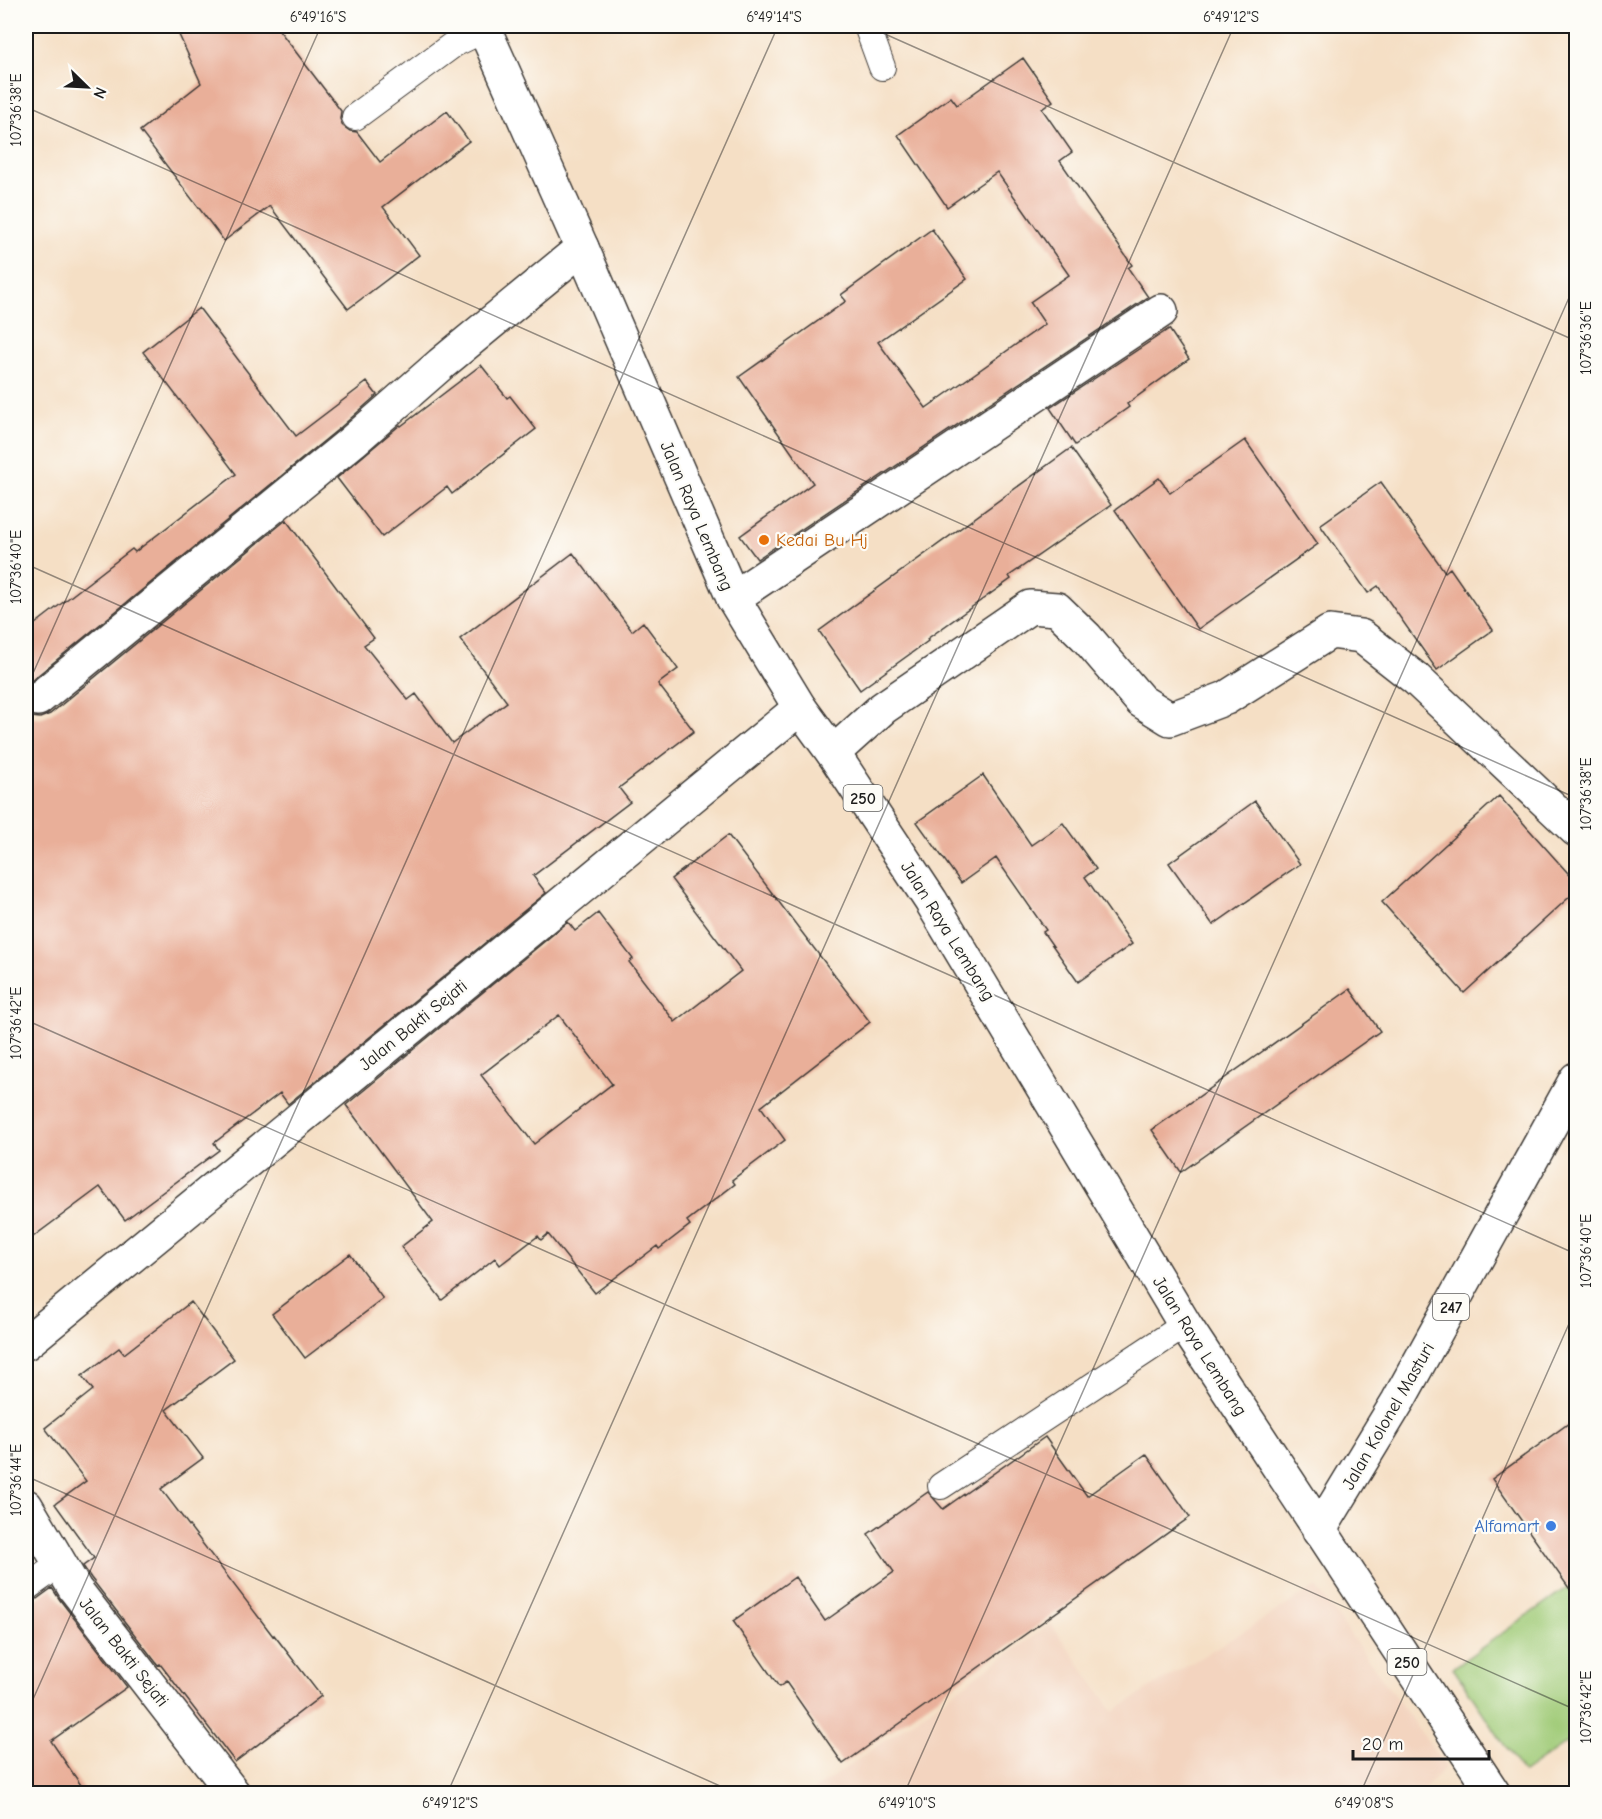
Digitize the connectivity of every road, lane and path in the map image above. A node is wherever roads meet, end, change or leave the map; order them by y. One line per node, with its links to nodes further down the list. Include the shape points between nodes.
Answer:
1 (867, 26): 3 (lane)
2 (484, 27): 4 (lane, via 454,44); 5 (street, Jalan Raya Lembang / 250)
3 (882, 67)
4 (355, 117)
5 (582, 248): 7 (street, Jalan Raya Lembang / 250); 8 (street)
6 (1161, 311): 7 (street)
7 (733, 598): 9 (street, Jalan Raya Lembang / 250)
8 (38, 699)
9 (800, 708): 10 (street, Jalan Raya Lembang / 250); 14 (street, Jalan Bakti Sejati)
10 (833, 753): 11 (street, via 883,708 1030,607 1057,609 1141,701 1170,719 1226,698 1330,632 1361,636 1416,679); 13 (street, Jalan Raya Lembang / 250, via 931,901)
11 (1576, 830)
12 (1576, 1079): 17 (street, Jalan Kolonel Masturi / 247, via 1398,1401)
13 (1185, 1325): 15 (lane); 17 (street, Jalan Raya Lembang / 250)
14 (26, 1343)
15 (941, 1486)
16 (26, 1506): 18 (street, Jalan Bakti Sejati)
17 (1319, 1531): 21 (street, Jalan Raya Lembang / 250)
18 (60, 1564): 19 (lane); 20 (street, Jalan Bakti Sejati, via 75,1589)
19 (26, 1588)
20 (233, 1793)
21 (1494, 1794)

